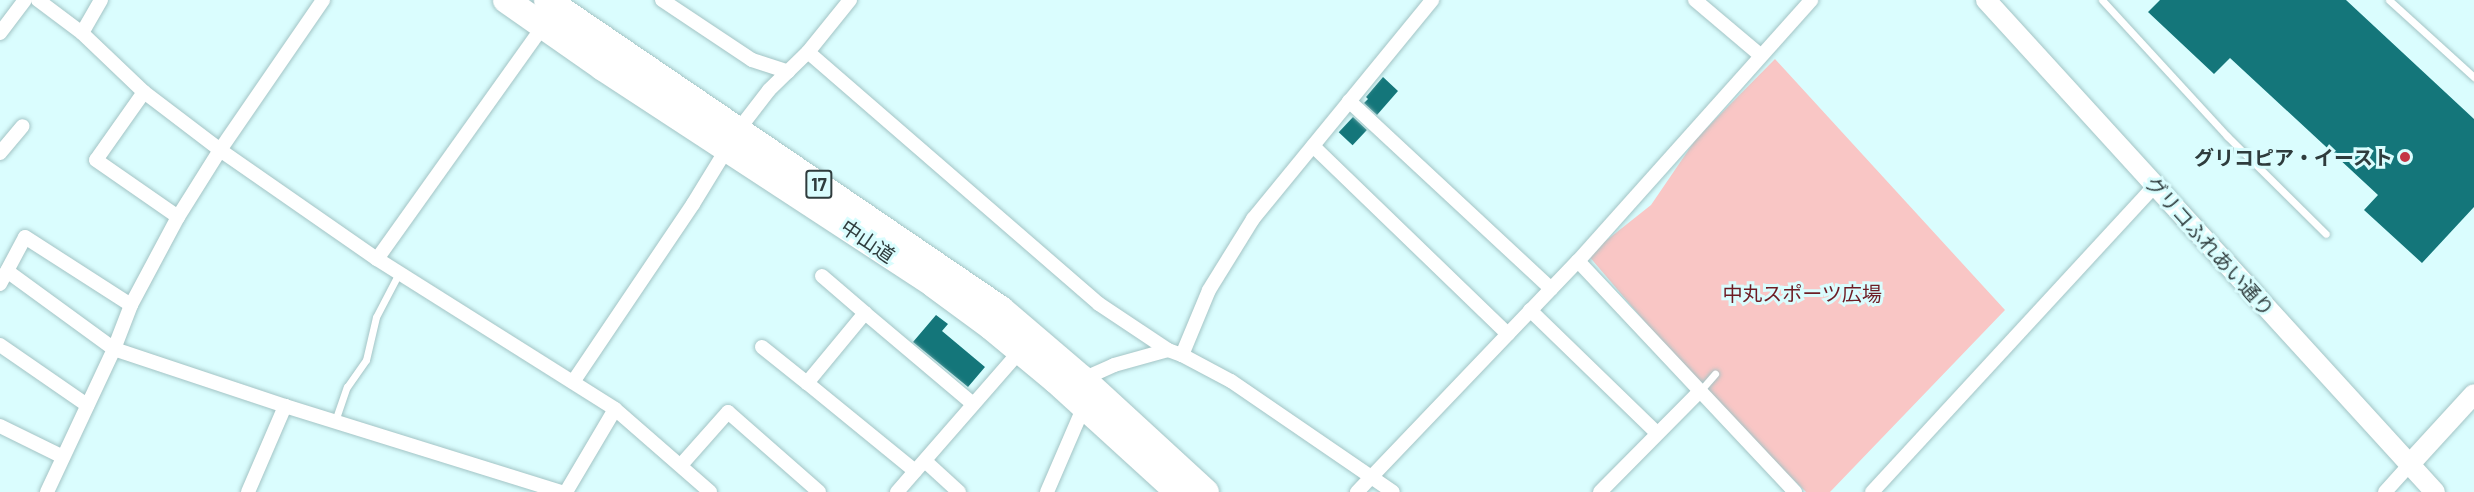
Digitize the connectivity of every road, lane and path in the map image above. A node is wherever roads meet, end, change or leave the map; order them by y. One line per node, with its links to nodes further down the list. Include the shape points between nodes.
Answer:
1 (25, 0): 16 (street)
2 (38, 0): 17 (street)
3 (101, 0): 17 (street)
4 (323, 0): 27 (street)
5 (506, 0): 15 (highway, 中山道 / 17)
6 (547, 0): 25 (highway, 中山道 / 17)
7 (662, 0): 20 (street, via 752,60)
8 (850, 0): 18 (street)
9 (1432, 0): 23 (street)
10 (1695, 0): 19 (street)
11 (1811, 0): 19 (street)
12 (1986, 0): 29 (street, グリコふれあい通り)
13 (2103, 0): 31 (lane, via 2227,136)
14 (2389, 0): 21 (lane)
15 (543, 26): 25 (highway, 中山道 / 17); 32 (street)
16 (0, 33)
17 (82, 33): 22 (street)
18 (808, 52): 20 (street); 46 (street, via 1099,304)
19 (1760, 55): 33 (street)
20 (788, 72): 25 (street, via 769,90)
21 (2474, 77)
22 (144, 92): 27 (street); 30 (street, via 96,160)
23 (1349, 101): 26 (street); 38 (street)
24 (23, 126): 28 (street)
25 (733, 138): 47 (highway, 中山道 / 17); 50 (highway, 中山道 / 17, via 1000,309); 51 (street)
26 (1313, 146): 42 (street); 48 (street, via 1253,219 1209,290)
27 (220, 150): 30 (street); 32 (street)
28 (0, 153)
29 (2155, 185): 65 (street, グリコふれあい通り); 83 (street)
30 (178, 217): 39 (street)
31 (2326, 234)
32 (376, 259): 35 (street)
33 (1578, 261): 38 (street); 53 (street)
34 (7, 271): 37 (street); 39 (street, via 25,237); 45 (street)
35 (399, 273): 51 (street); 60 (lane, via 376,317 366,360 347,387)
36 (822, 276): 41 (street)
37 (0, 284)
38 (1551, 289): 40 (street)
39 (131, 305): 45 (street)
40 (1530, 310): 42 (street); 62 (street)
41 (865, 313): 52 (street); 55 (street)
42 (1508, 334): 67 (street)
43 (0, 345): 56 (street)
44 (762, 347): 52 (street)
45 (114, 349): 56 (street); 57 (street)
46 (1168, 350): 48 (street); 50 (street, via 1114,365)
47 (1020, 351): 55 (street); 58 (highway, 中山道 / 17)
48 (1182, 355): 67 (street, via 1231,381)
49 (1715, 374): 53 (lane)
50 (1083, 379): 78 (highway, 中山道 / 17)
51 (573, 382): 59 (street)
52 (807, 382): 66 (street)
53 (1700, 391): 62 (street); 82 (street)
54 (2474, 394): 65 (street)
55 (973, 404): 66 (street)
56 (87, 405): 63 (street)
57 (285, 406): 60 (street); 69 (street)
58 (1084, 406): 76 (street); 77 (highway, 中山道 / 17)
59 (615, 409): 64 (street); 71 (street)
60 (335, 421): 70 (street)
61 (0, 426): 63 (street)
62 (1657, 434): 81 (street)
63 (63, 457): 68 (street)
64 (681, 465): 72 (street); 73 (street, via 728,412)
65 (2409, 465): 84 (street); 85 (street, グリコふれあい通り)
66 (920, 466): 74 (street); 75 (street)
67 (1373, 477): 79 (street); 80 (street)
68 (47, 492)
69 (248, 492)
70 (561, 492)
71 (566, 492)
72 (710, 492)
73 (819, 492)
74 (897, 492)
75 (959, 492)
76 (1047, 492)
77 (1178, 492)
78 (1206, 492)
79 (1357, 492)
80 (1393, 492)
81 (1600, 492)
82 (1795, 492)
83 (1872, 492)
84 (2385, 492)
85 (2435, 492)

